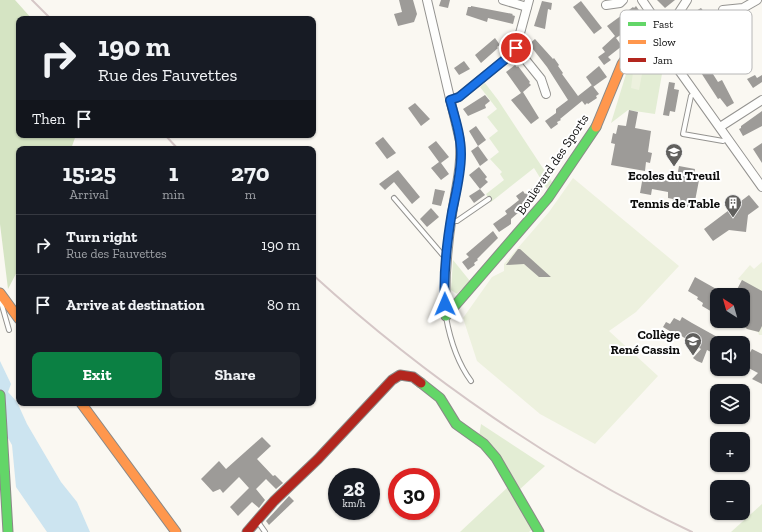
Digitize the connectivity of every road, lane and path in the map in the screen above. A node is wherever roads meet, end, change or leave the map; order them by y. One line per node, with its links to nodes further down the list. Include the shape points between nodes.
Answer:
1 (427, 0): 17 (street)
2 (503, 0): 7 (street)
3 (623, 0): 8 (street, via 620,3)
4 (642, 0): 9 (street)
5 (687, 0): 10 (street)
6 (757, 0): 11 (street, via 743,8)
7 (528, 4): 12 (street)
8 (606, 5)
9 (647, 10)
10 (681, 10)
11 (723, 10)
12 (516, 48): 16 (street, via 541,79); 17 (street, via 459,97)
13 (620, 69): 29 (main road, Boulevard des Sports, via 595,129 548,198)
14 (683, 74): 15 (street)
15 (696, 92): 19 (street); 20 (lane, via 691,96 683,134 722,141)
16 (546, 94)
17 (450, 100): 24 (street, via 461,155)
18 (762, 100): 19 (street)
19 (720, 127): 20 (street)
20 (728, 138): 21 (street)
21 (762, 188)
22 (394, 198): 25 (lane)
23 (489, 199): 24 (lane, via 457,221)
24 (451, 221): 25 (street)
25 (447, 260): 29 (street, via 444,292)
26 (0, 293): 28 (main road)
27 (0, 296): 30 (lane)
28 (16, 315)
29 (446, 316): 31 (lane, via 460,364)
30 (9, 330)
31 (471, 381)
32 (0, 395): 35 (main road)
33 (83, 406): 36 (main road)
34 (256, 520): 37 (main road); 38 (lane); 39 (main road, via 340,437 392,380 400,375 413,377 440,398 456,424 484,444 496,458)
35 (8, 532)
36 (176, 532)
37 (247, 532)
38 (265, 532)
39 (539, 532)

